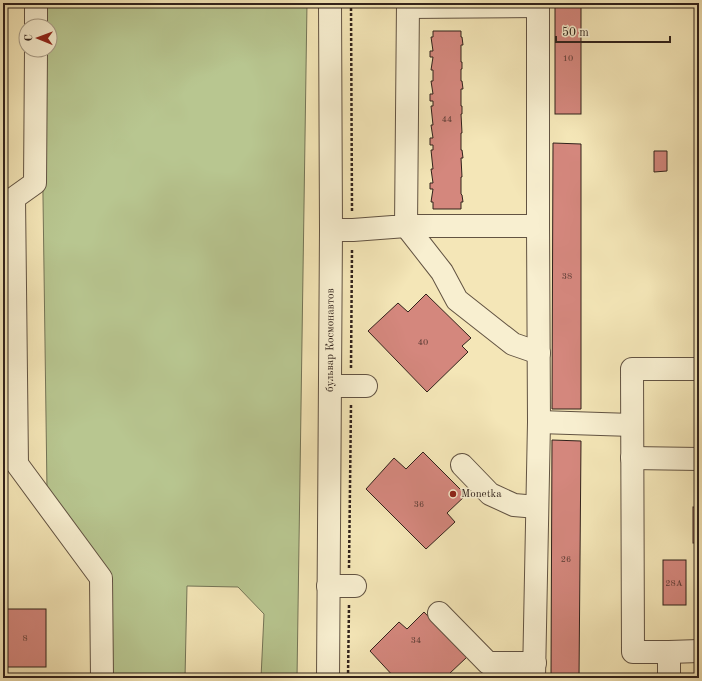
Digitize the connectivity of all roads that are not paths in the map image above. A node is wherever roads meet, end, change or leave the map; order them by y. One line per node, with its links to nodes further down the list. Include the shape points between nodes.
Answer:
1 (36, 3): 5 (street)
2 (330, 3): 10 (street, бульвар Космонавтов)
3 (408, 5): 4 (street); 8 (street)
4 (538, 5): 9 (street)
5 (36, 18)
6 (36, 58): 7 (street, via 35,183)
7 (8, 197): 25 (street, via 17,464 101,578)
8 (406, 226): 9 (street); 10 (street); 11 (street, via 442,272 457,300 513,344)
9 (538, 226): 11 (street)
10 (331, 230): 13 (street, бульвар Космонавтов)
11 (539, 353): 15 (street)
12 (699, 368): 16 (street, via 632,369)
13 (330, 386): 14 (street); 26 (street, бульвар Космонавтов, via 344,586)
14 (358, 386)
15 (539, 422): 16 (street); 20 (street)
16 (632, 425): 17 (street)
17 (632, 458): 18 (street); 23 (street, via 633,652)
18 (699, 459)
19 (462, 465): 20 (street, via 490,494 514,505)
20 (537, 507): 24 (street)
21 (439, 612): 24 (street, via 488,663)
22 (699, 651): 23 (street)
23 (669, 652): 27 (street)
24 (534, 670)
25 (102, 678)
26 (328, 678)
27 (669, 678)

